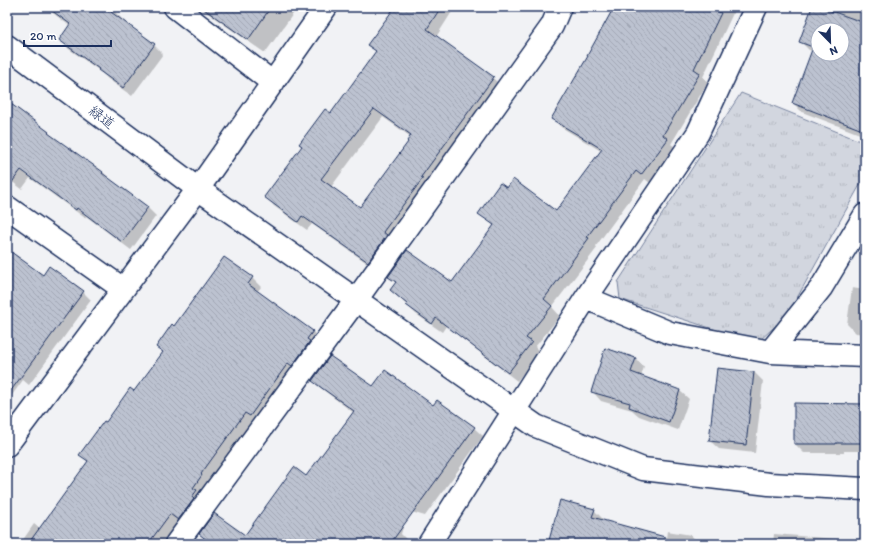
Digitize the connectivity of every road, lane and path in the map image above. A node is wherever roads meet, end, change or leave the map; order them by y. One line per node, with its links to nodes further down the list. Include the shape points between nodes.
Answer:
1 (175, 7): 6 (street)
2 (326, 7): 6 (street)
3 (560, 7): 12 (street, via 552,26)
4 (756, 7): 11 (street, via 698,132)
5 (7, 46): 7 (street, 緑道)
6 (273, 83): 7 (street)
7 (198, 188): 10 (street); 12 (street, 緑道)
8 (7, 208): 10 (street)
9 (865, 215): 13 (street, via 820,288)
10 (123, 289): 16 (street)
11 (586, 298): 13 (street, via 670,333); 15 (street)
12 (356, 300): 15 (street, 緑道); 18 (street)
13 (770, 352): 14 (street)
14 (865, 356)
15 (514, 410): 17 (street, 緑道, via 536,426 643,469 769,484); 19 (street)
16 (7, 445)
17 (865, 489)
18 (176, 544)
19 (429, 544)

